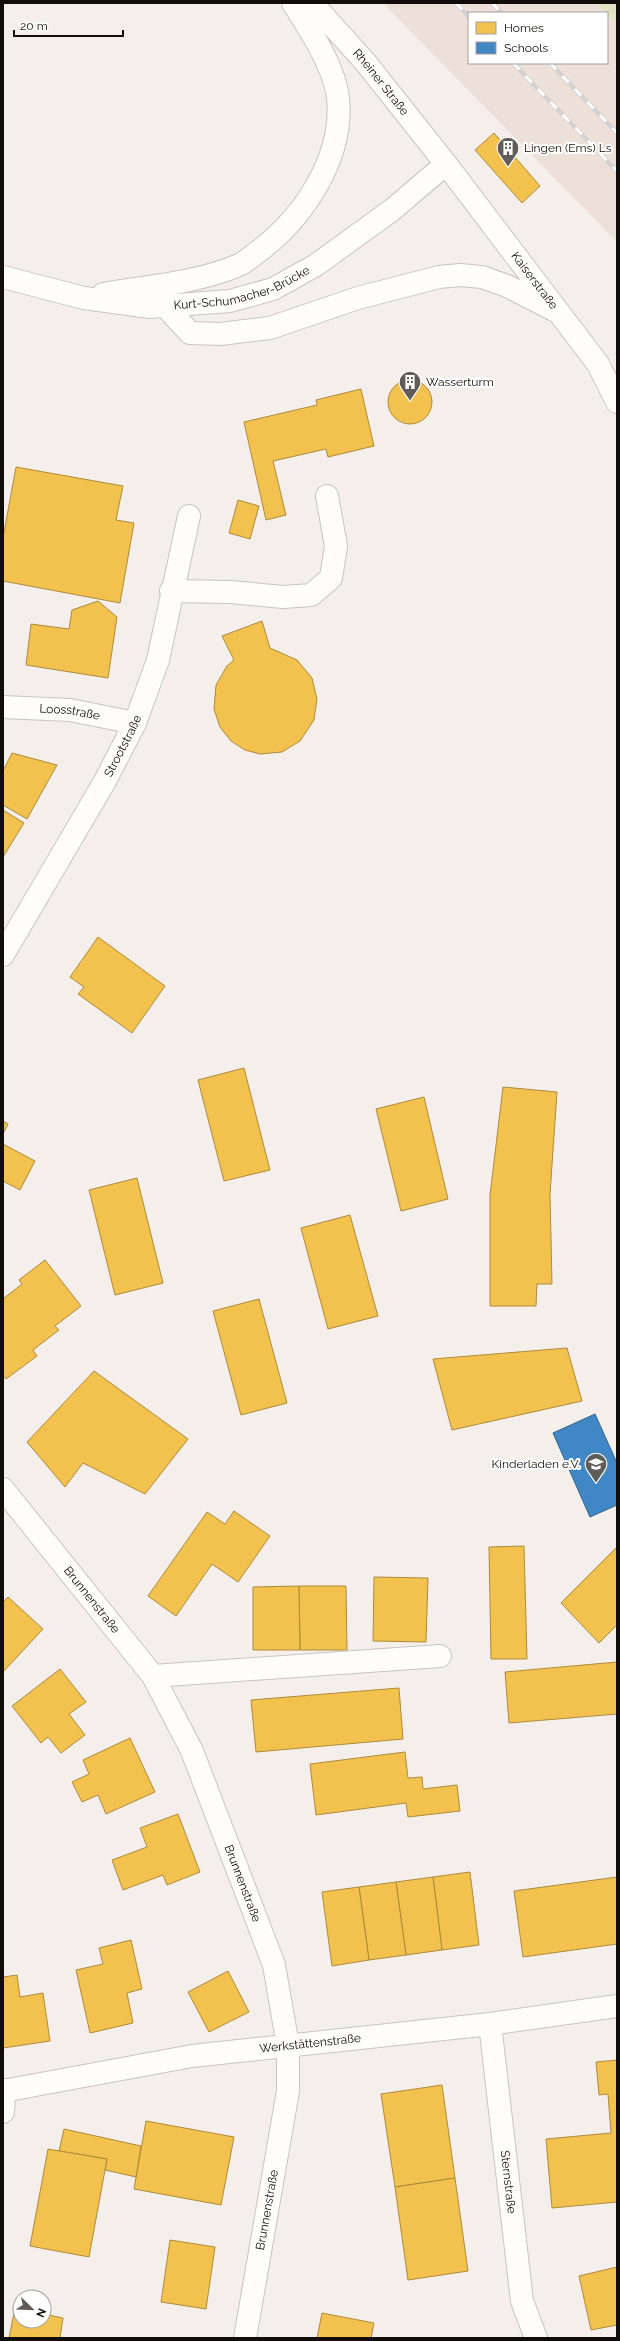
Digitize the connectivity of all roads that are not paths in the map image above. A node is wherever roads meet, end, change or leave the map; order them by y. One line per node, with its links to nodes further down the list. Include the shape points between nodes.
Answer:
1 (293, 3): 5 (street, via 327,62 338,97 337,122 330,153 320,180 304,208 275,239 241,264 197,279)
2 (312, 3): 3 (street, Rheiner Straße, via 366,63)
3 (446, 164): 6 (street, Kurt-Schumacher-Brücke, via 392,210 316,265 273,289 230,301); 7 (street, Kaiserstraße)
4 (3, 277): 5 (street, Kurt-Schumacher-Brücke)
5 (84, 298): 6 (street, Kurt-Schumacher-Brücke)
6 (166, 307): 7 (street, via 190,333 220,334 270,328 358,298 439,277 460,275 482,277 507,286)
7 (559, 313): 8 (street, Kaiserstraße, via 598,364)
8 (617, 402)
9 (326, 496): 11 (street, via 336,546 331,578 311,595 283,597 231,592)
10 (189, 516): 11 (street, Strootstraße)
11 (171, 591): 13 (street, Strootstraße, via 158,660)
12 (3, 707): 13 (street, Loosstraße, via 70,710)
13 (135, 723): 14 (street, Strootstraße, via 105,781)
14 (3, 955)
15 (3, 1489): 17 (street, Brunnenstraße)
16 (440, 1656): 17 (street)
17 (153, 1676): 20 (street, Brunnenstraße, via 192,1751 274,1965)
18 (617, 2006): 19 (street, Werkstättenstraße)
19 (490, 2024): 20 (street, Werkstättenstraße); 24 (street, Sternstraße, via 522,2301)
20 (288, 2046): 21 (street, Werkstättenstraße, via 192,2056); 23 (street, Brunnenstraße, via 288,2091)
21 (4, 2091): 22 (street, Werkstättenstraße)
22 (3, 2112)
23 (245, 2338)
24 (536, 2338)

